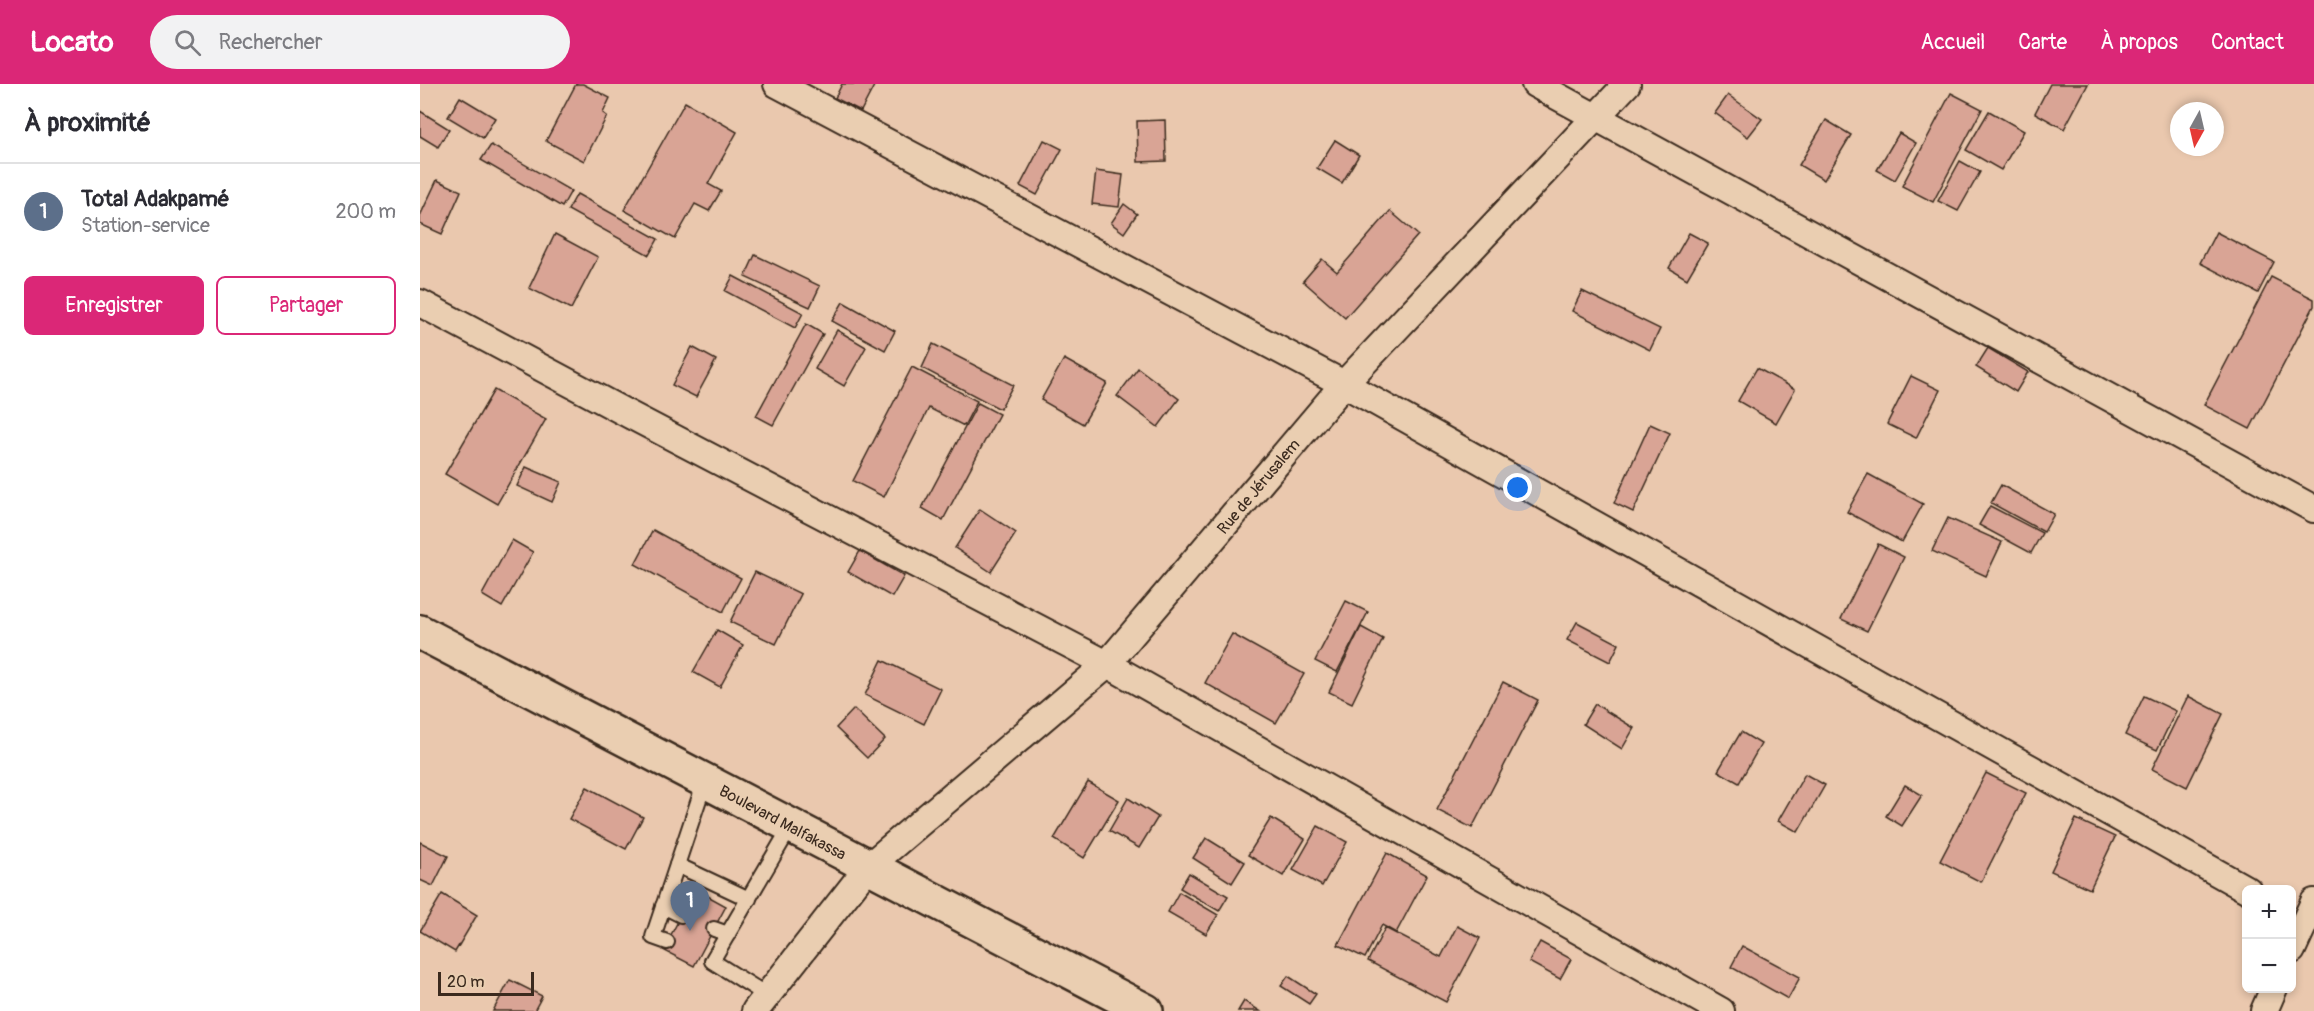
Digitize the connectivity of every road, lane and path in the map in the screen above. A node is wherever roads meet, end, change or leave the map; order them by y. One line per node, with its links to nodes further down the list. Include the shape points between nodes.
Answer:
1 (777, 84): 6 (street)
2 (1535, 84): 4 (street)
3 (1628, 84): 4 (street, Rue de Jérusalem)
4 (1595, 117): 6 (street, Rue de Jérusalem); 7 (street)
5 (420, 303): 9 (street)
6 (1344, 384): 9 (street, Rue de Jérusalem); 14 (street)
7 (2314, 509)
8 (420, 632): 10 (street, Boulevard Malfakassa)
9 (1107, 664): 13 (street, Rue de Jérusalem); 26 (street)
10 (705, 781): 11 (street, Boulevard Malfakassa); 12 (lane)
11 (791, 826): 13 (street, Boulevard Malfakassa); 15 (lane)
12 (677, 865): 15 (lane); 16 (lane)
13 (868, 867): 24 (street, Rue de Jérusalem); 25 (street, Boulevard Malfakassa)
14 (2242, 887)
15 (748, 899): 20 (lane)
16 (663, 906): 17 (lane); 22 (lane, via 653,937)
17 (681, 915)
18 (2306, 916): 21 (street)
19 (714, 929): 20 (lane)
20 (729, 934): 24 (lane, via 706,958)
21 (2296, 941)
22 (667, 942)
23 (2272, 993): 27 (street)
24 (762, 1004)
25 (1146, 1011)
26 (1721, 1011)
27 (2264, 1011)

